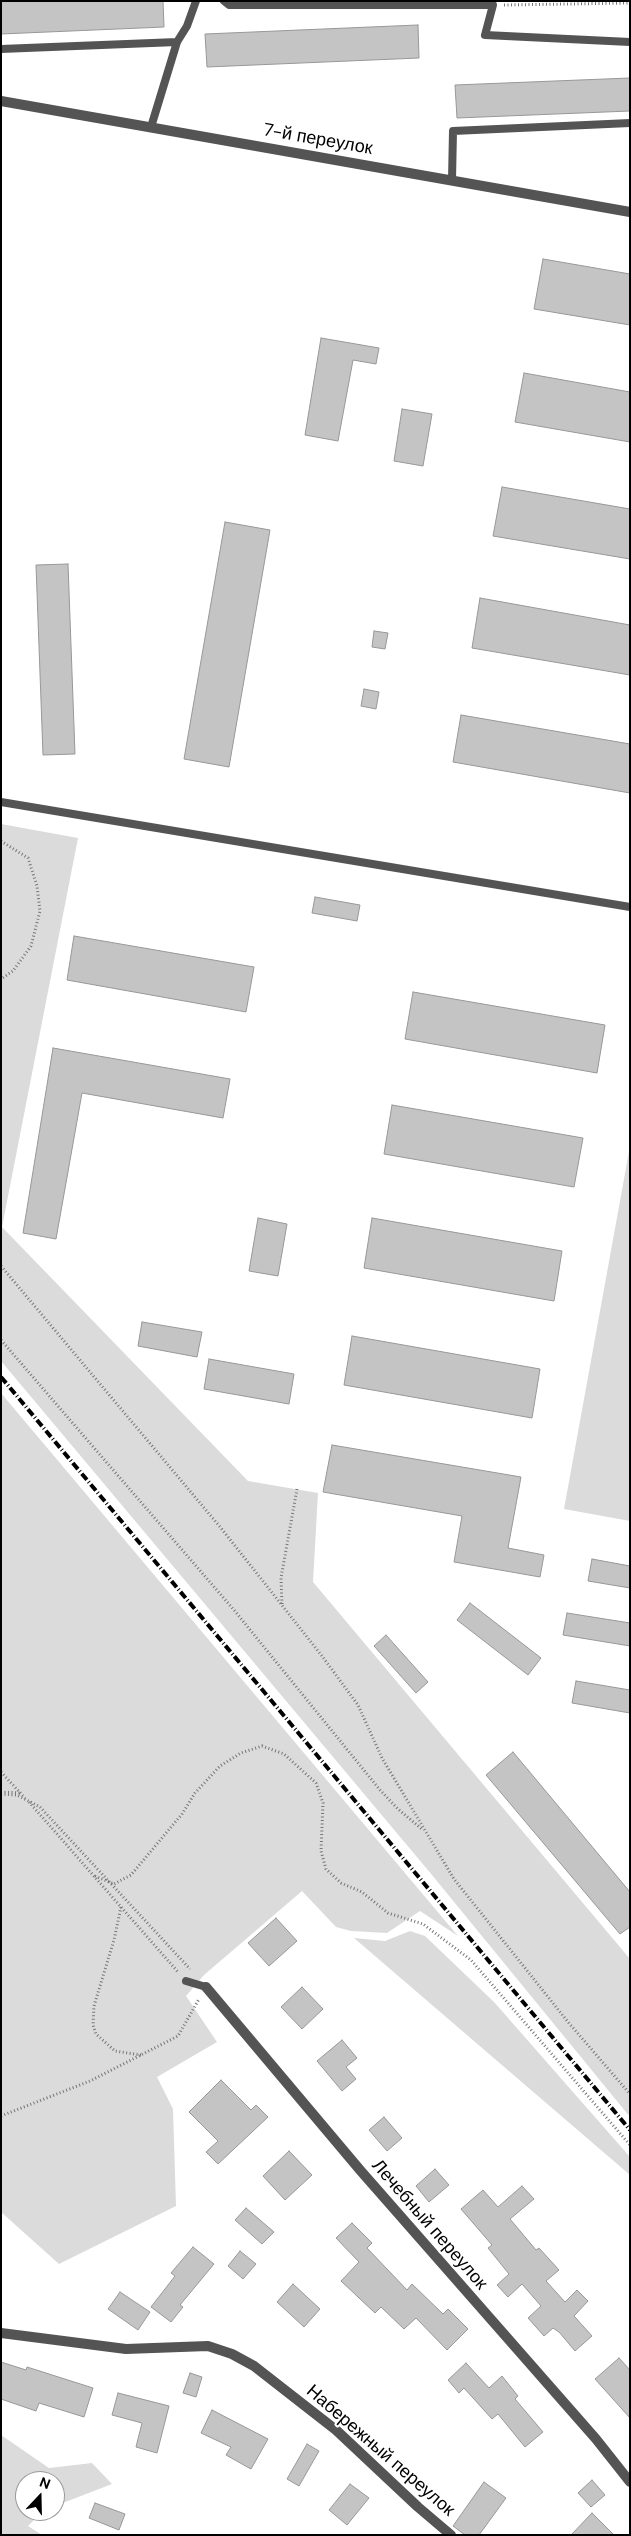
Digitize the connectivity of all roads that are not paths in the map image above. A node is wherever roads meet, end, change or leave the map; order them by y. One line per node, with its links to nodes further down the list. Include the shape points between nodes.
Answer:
1 (196, 1): 5 (lane)
2 (224, 1): 3 (lane, via 229,5)
3 (385, 3): 4 (lane)
4 (494, 3): 6 (lane, via 485,35)
5 (177, 42): 7 (lane); 10 (lane)
6 (630, 42)
7 (1, 49)
8 (1, 101): 10 (street, 7-й переулок)
9 (630, 123): 11 (lane, via 453,131)
10 (152, 127): 11 (street, 7-й переулок)
11 (452, 180): 12 (street, 7-й переулок)
12 (630, 212)
13 (1, 802): 14 (lane)
14 (630, 907)
15 (186, 1982): 16 (lane)
16 (206, 1987): 18 (street, Лечебный переулок)
17 (1, 2332): 19 (street, Набережный переулок, via 126,2349 208,2346 232,2354 254,2366 336,2430)
18 (630, 2482)
19 (451, 2535)

